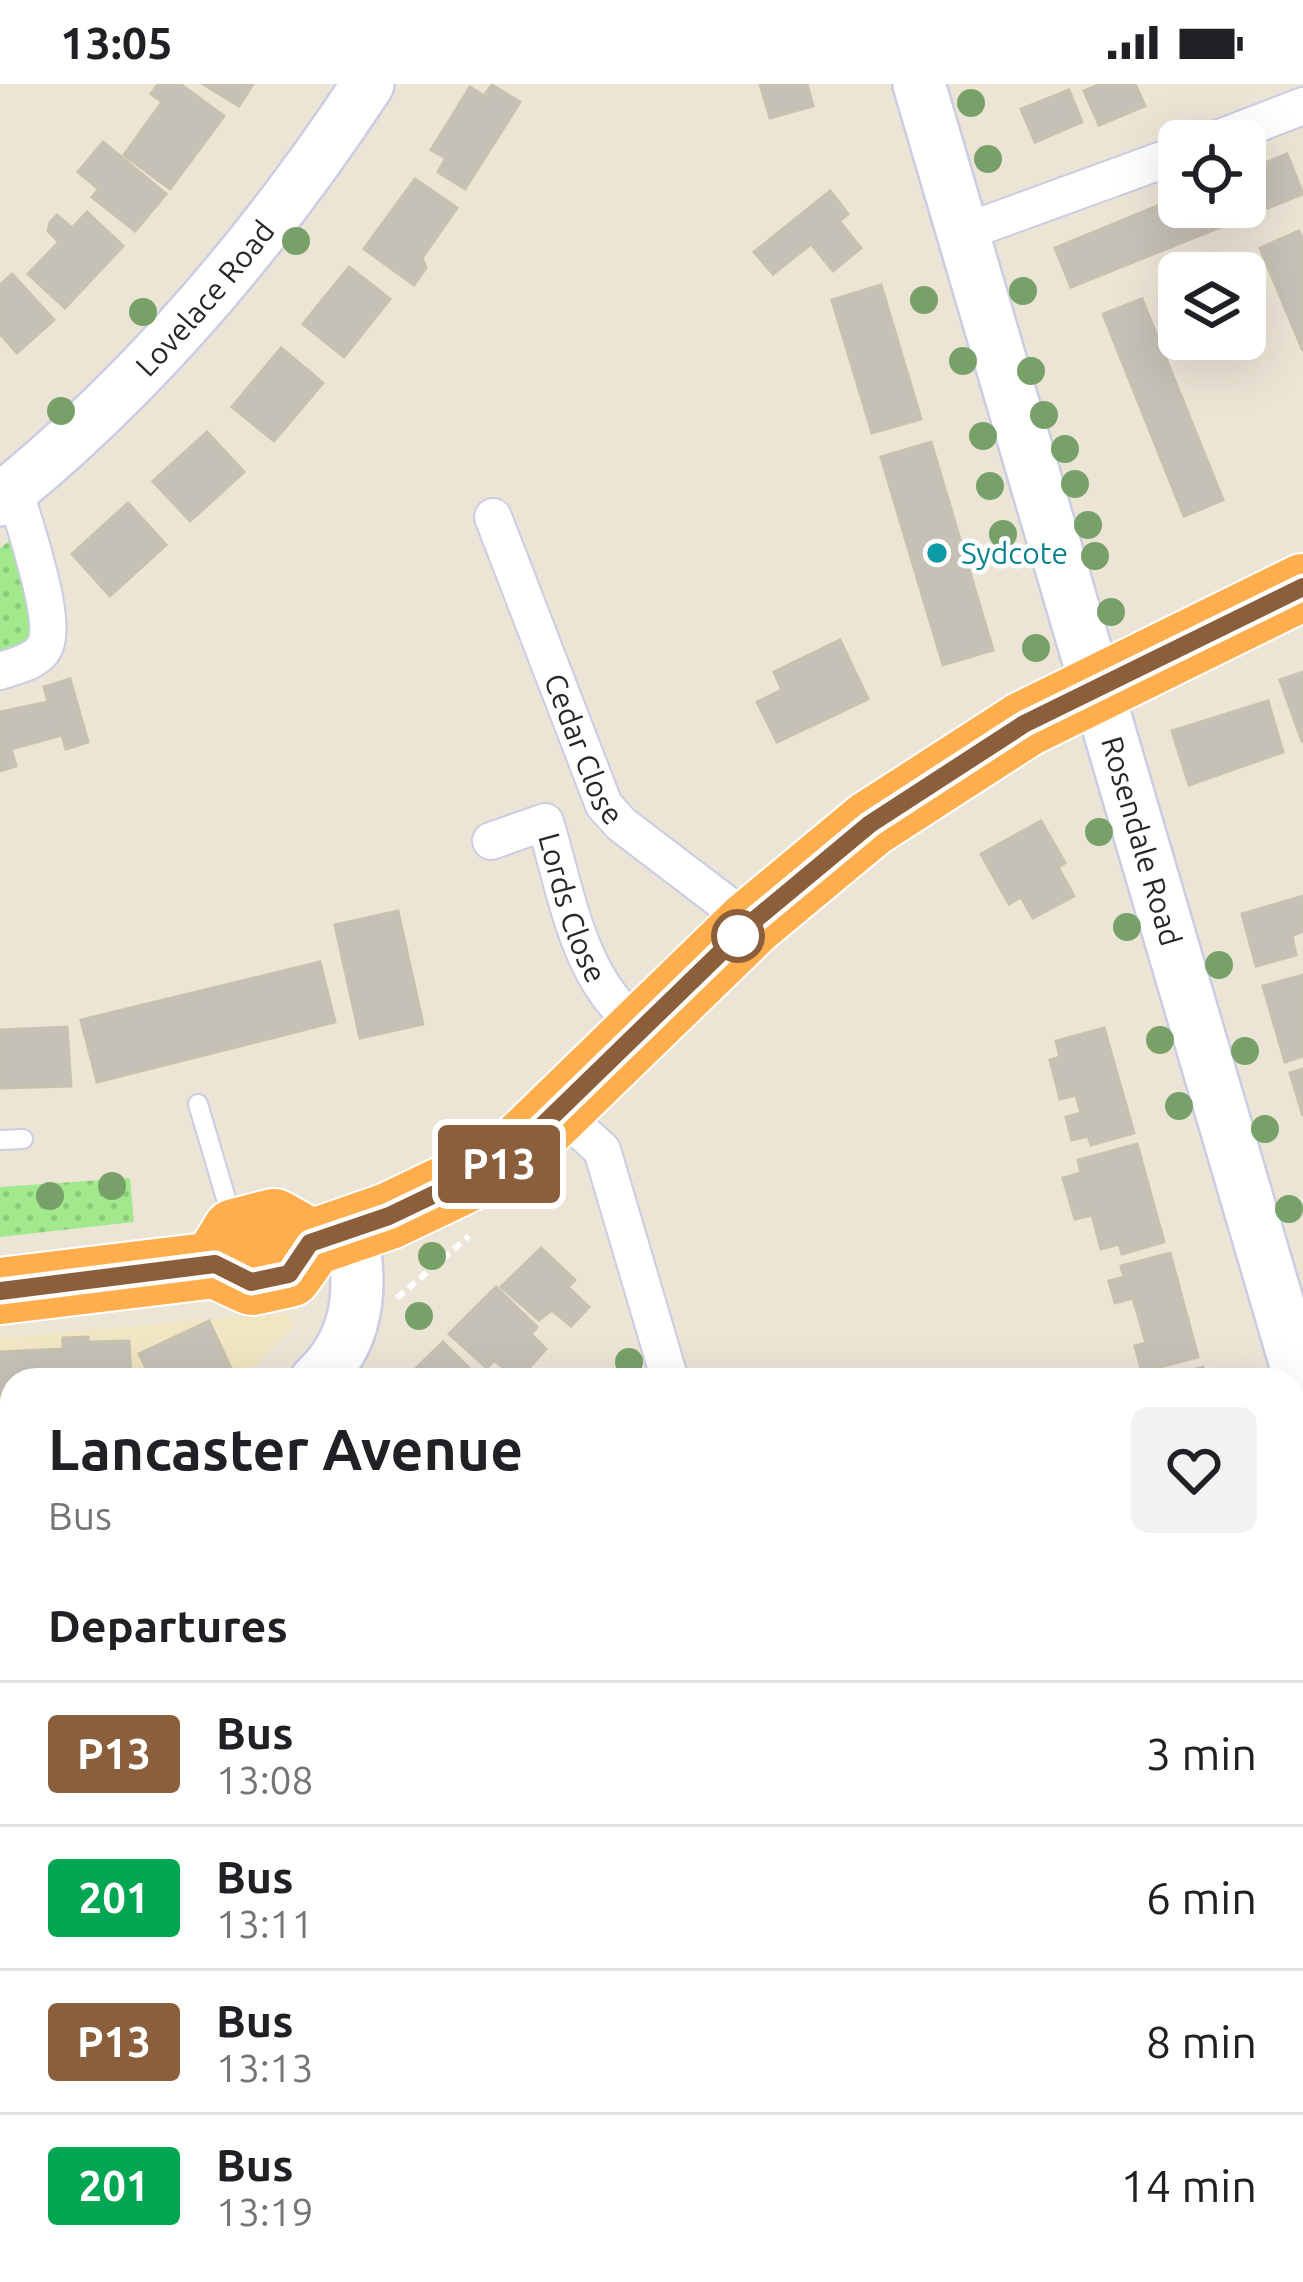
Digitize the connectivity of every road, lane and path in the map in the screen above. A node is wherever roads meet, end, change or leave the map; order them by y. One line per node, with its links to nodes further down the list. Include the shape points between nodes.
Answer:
1 (368, 84): 7 (street, Lovelace Road, via 236,269)
2 (919, 84): 6 (street, Rosendale Road)
3 (1301, 110): 4 (street)
4 (1266, 122)
5 (1158, 162): 6 (street)
6 (965, 232): 11 (street, Rosendale Road)
7 (7, 494): 10 (street, Lovelace Road, via 50,625 44,649)
8 (493, 517): 13 (street, Cedar Close, via 604,805)
9 (1303, 587): 11 (highway)
10 (0, 671)
11 (1097, 688): 13 (highway, via 1024,724 870,824); 26 (street, Rosendale Road)
12 (491, 841): 14 (street, Lords Close, via 544,822 592,972)
13 (751, 923): 14 (highway)
14 (642, 1028): 16 (highway)
15 (198, 1104): 21 (lane)
16 (561, 1113): 20 (highway, via 472,1180); 25 (street, via 602,1150)
17 (23, 1139): 18 (lane)
18 (0, 1140)
19 (484, 1222): 23 (path, via 405,1294 381,1308)
20 (330, 1237): 21 (highway, via 274,1222); 23 (street, via 358,1274)
21 (225, 1248): 22 (highway)
22 (0, 1291)
23 (356, 1306): 24 (street, via 345,1346)
24 (326, 1368)
25 (666, 1368)
26 (1297, 1368)

